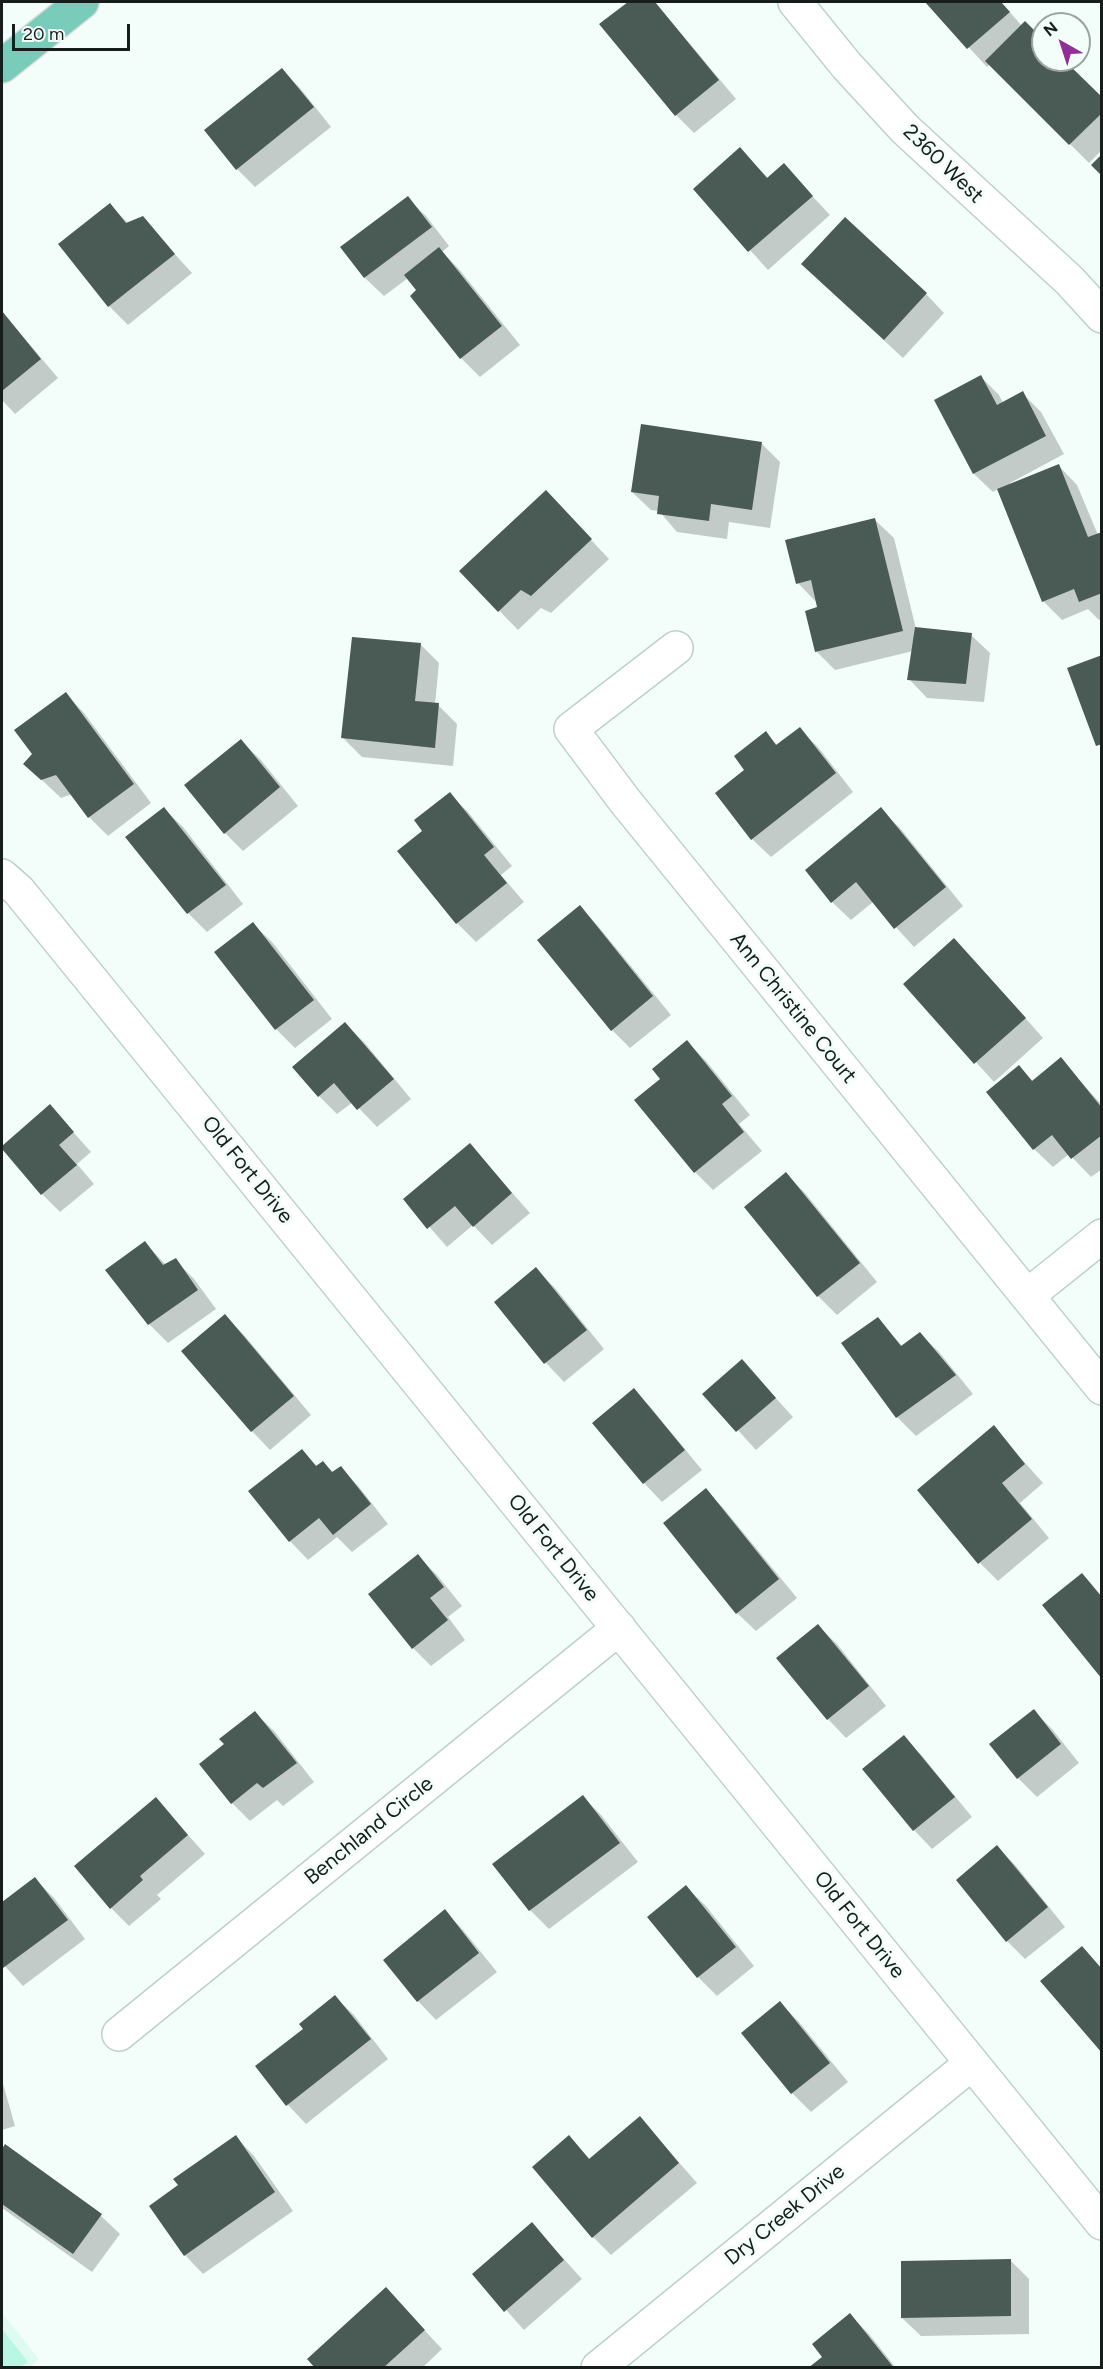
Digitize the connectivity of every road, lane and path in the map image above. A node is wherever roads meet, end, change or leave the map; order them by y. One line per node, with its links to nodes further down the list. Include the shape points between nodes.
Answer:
1 (82, 2): 3 (main road)
2 (795, 2): 4 (street, 2360 West, via 905,129 1070,281)
3 (2, 66)
4 (1101, 316)
5 (676, 648): 8 (street, Ann Christine Court, via 571,729 632,810)
6 (2, 876): 10 (street, Old Fort Drive, via 20,891)
7 (1101, 1236): 8 (street)
8 (1027, 1296): 9 (street, Ann Christine Court)
9 (1101, 1388)
10 (619, 1628): 11 (street, Benchland Circle); 12 (street, Old Fort Drive)
11 (119, 2034)
12 (972, 2063): 13 (street, Old Fort Drive); 14 (street, Dry Creek Drive)
13 (1101, 2223)
14 (598, 2367)

